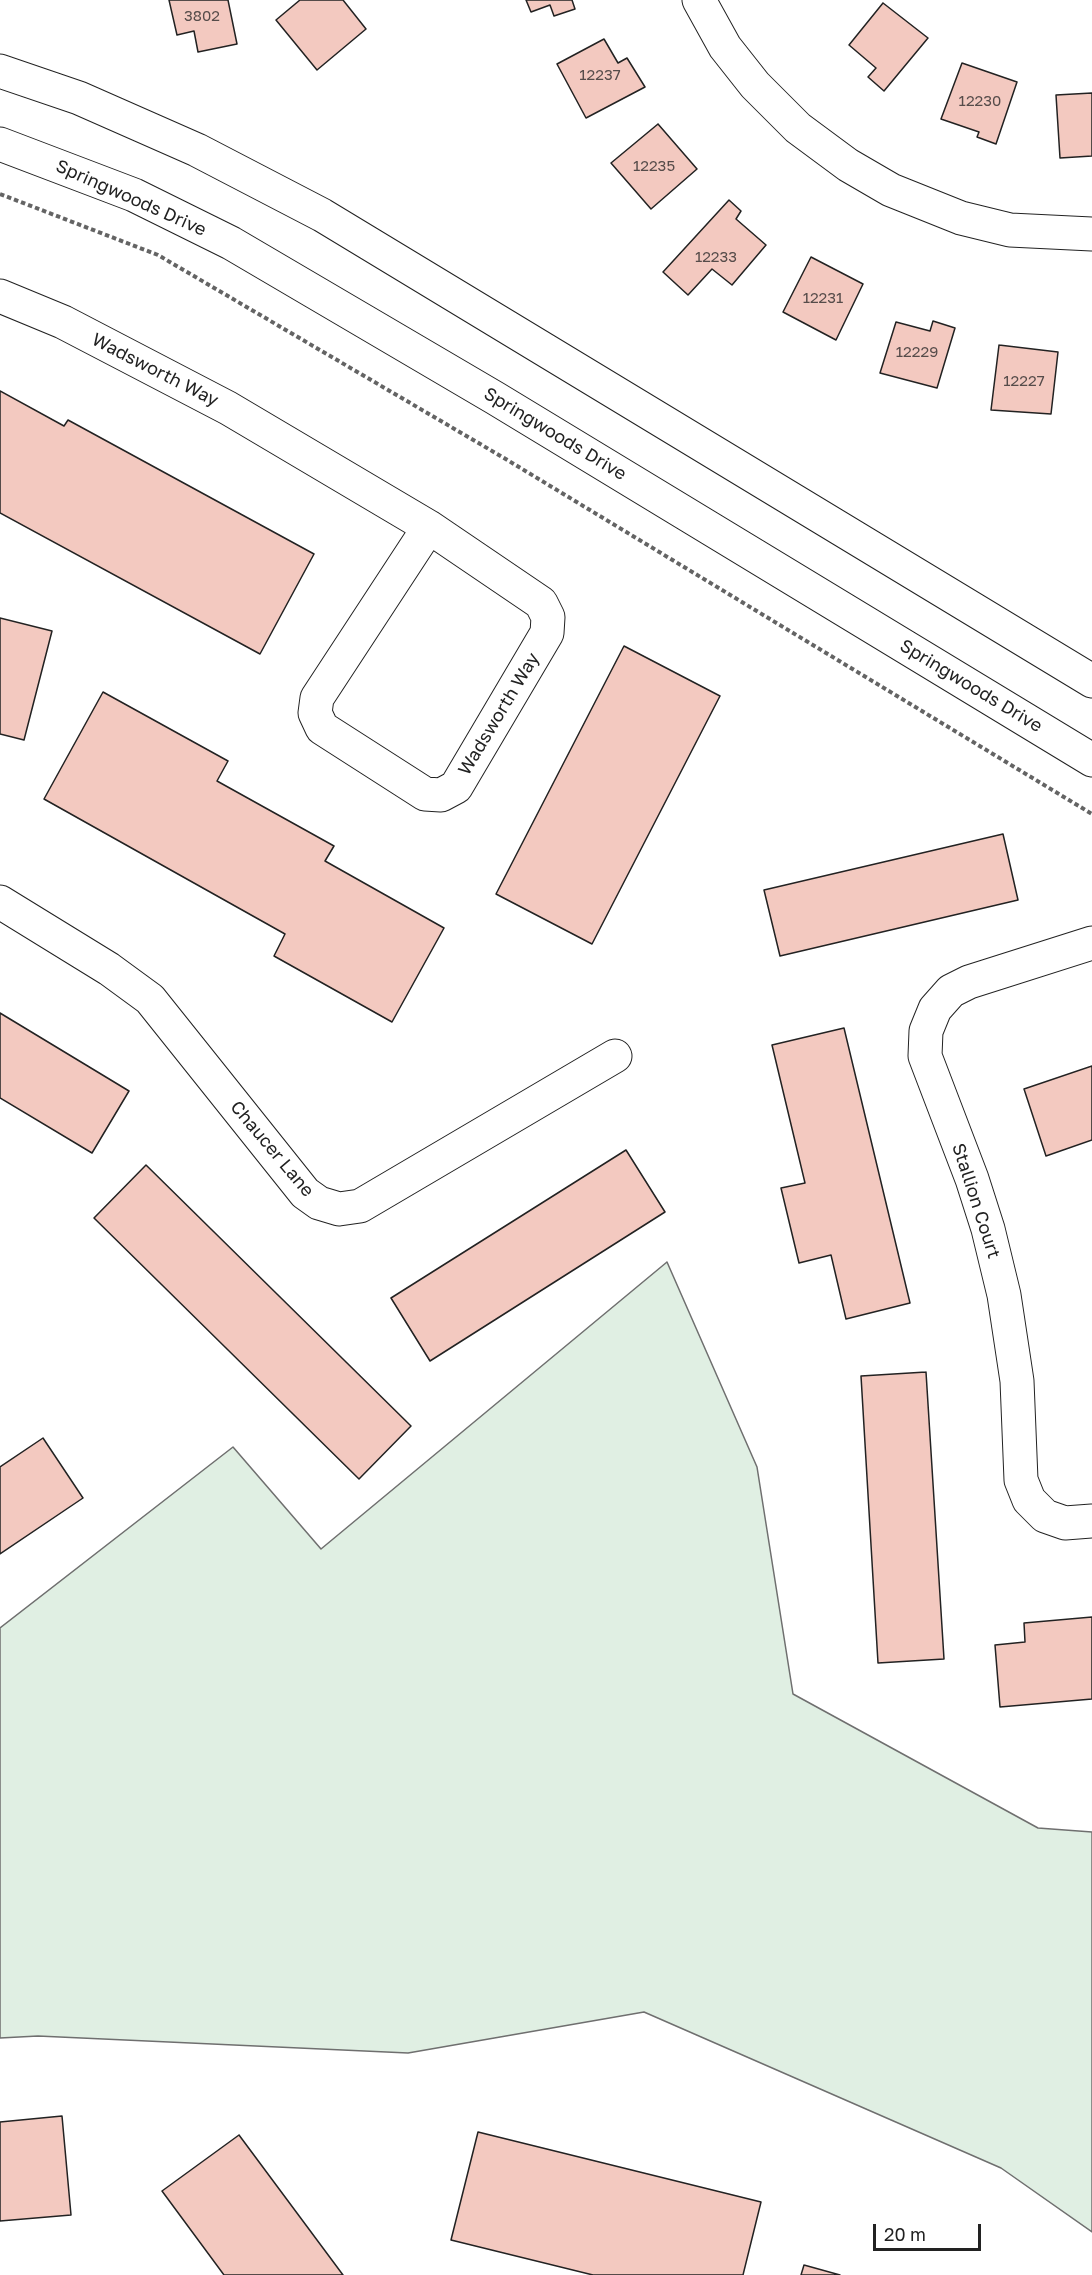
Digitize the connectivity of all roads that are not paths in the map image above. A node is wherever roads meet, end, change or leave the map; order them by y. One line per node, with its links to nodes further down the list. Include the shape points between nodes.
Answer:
1 (699, 0): 4 (street, via 725,47 755,85 798,128 848,165 891,190 961,218 1010,230)
2 (0, 71): 7 (street, via 79,98 197,150 322,215)
3 (0, 144): 8 (street, Springwoods Drive, via 134,195 231,243 495,398)
4 (1092, 234)
5 (0, 296): 6 (street, Wadsworth Way, via 63,322 228,408)
6 (429, 528): 6 (street, Wadsworth Way, via 541,603 548,617 547,633 456,787 441,795 425,794 331,734 322,728 315,713 316,698)
7 (1092, 681)
8 (1092, 760)
9 (0, 902): 11 (street, Chaucer Lane, via 150,999 305,1193 319,1203 339,1209 360,1206)
10 (1092, 943): 12 (street, Stallion Court, via 951,991 935,1009 926,1031 925,1056 975,1189 1004,1295 1017,1381 1022,1480 1029,1500 1045,1516 1065,1523)
11 (615, 1056)
12 (1092, 1521)

